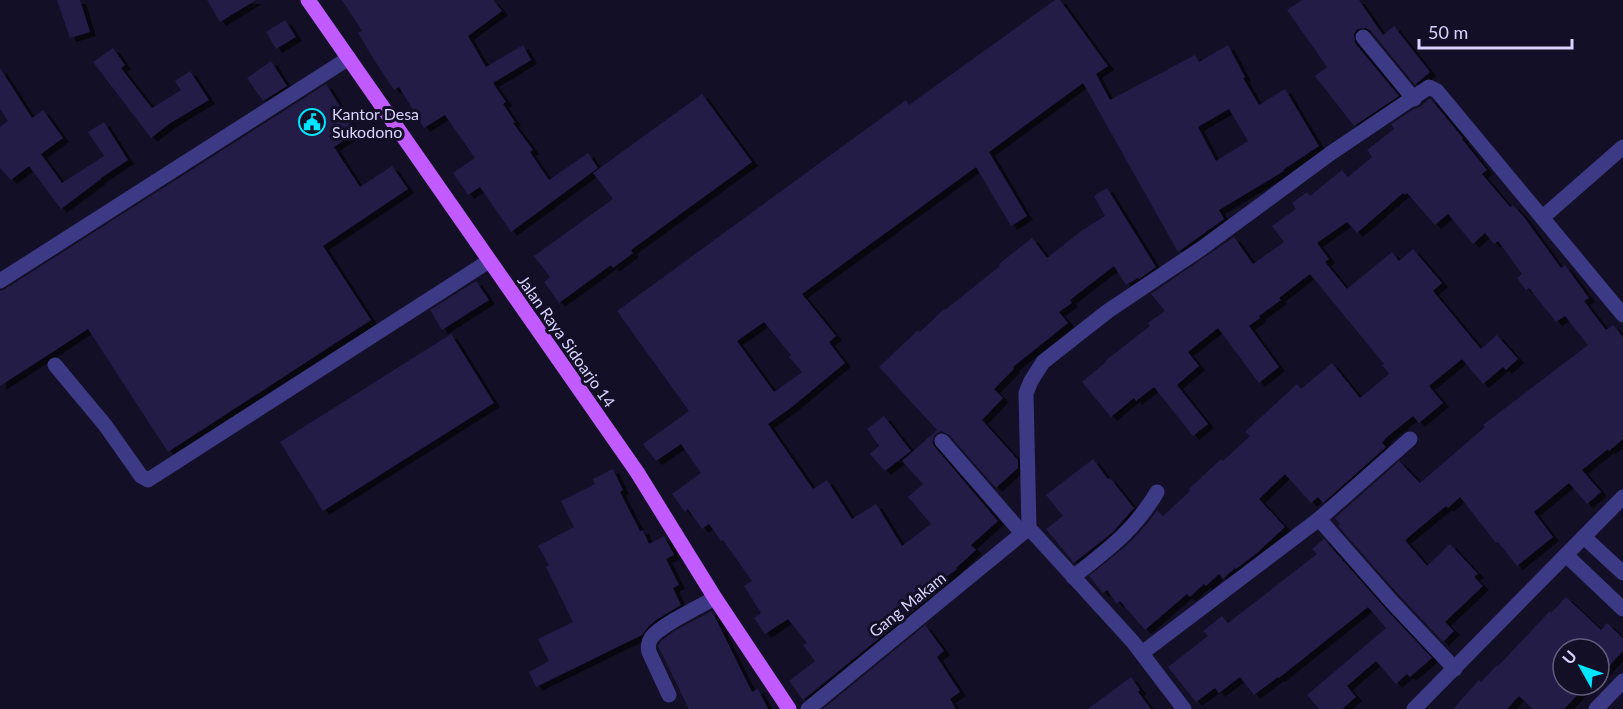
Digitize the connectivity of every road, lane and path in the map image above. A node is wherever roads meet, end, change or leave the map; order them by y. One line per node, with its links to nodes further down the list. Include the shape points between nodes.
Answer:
1 (308, 0): 3 (main road, Jalan Raya Sidoarjo 14)
2 (1363, 37): 4 (street)
3 (349, 58): 7 (main road, Jalan Raya Sidoarjo 14); 8 (street)
4 (1413, 99): 6 (street, via 1429,87 1437,91); 16 (street, via 1108,311 1042,362 1026,393)
5 (1623, 147): 6 (street)
6 (1543, 217): 9 (street)
7 (489, 261): 10 (street, via 148,480); 21 (main road, Jalan Raya Sidoarjo 14, via 637,472)
8 (0, 280)
9 (1621, 307)
10 (55, 365)
11 (1410, 439): 15 (street)
12 (942, 441): 16 (street)
13 (1157, 492): 20 (street, via 1142,516 1116,543)
14 (1623, 497): 17 (street)
15 (1319, 519): 23 (street); 24 (street)
16 (1026, 531): 20 (street); 28 (street, Gang Makam)
17 (1584, 537): 18 (street); 19 (street)
18 (1566, 555): 22 (street); 24 (street)
19 (1623, 573)
20 (1073, 577): 23 (street)
21 (715, 598): 26 (street, via 651,638 649,652); 27 (main road, Jalan Raya Sidoarjo 14)
22 (1623, 609)
23 (1142, 653): 29 (street)
24 (1455, 669): 30 (street)
25 (1623, 681): 31 (street)
26 (669, 695)
27 (789, 709)
28 (808, 709)
29 (1184, 709)
30 (1414, 709)
31 (1596, 709)

